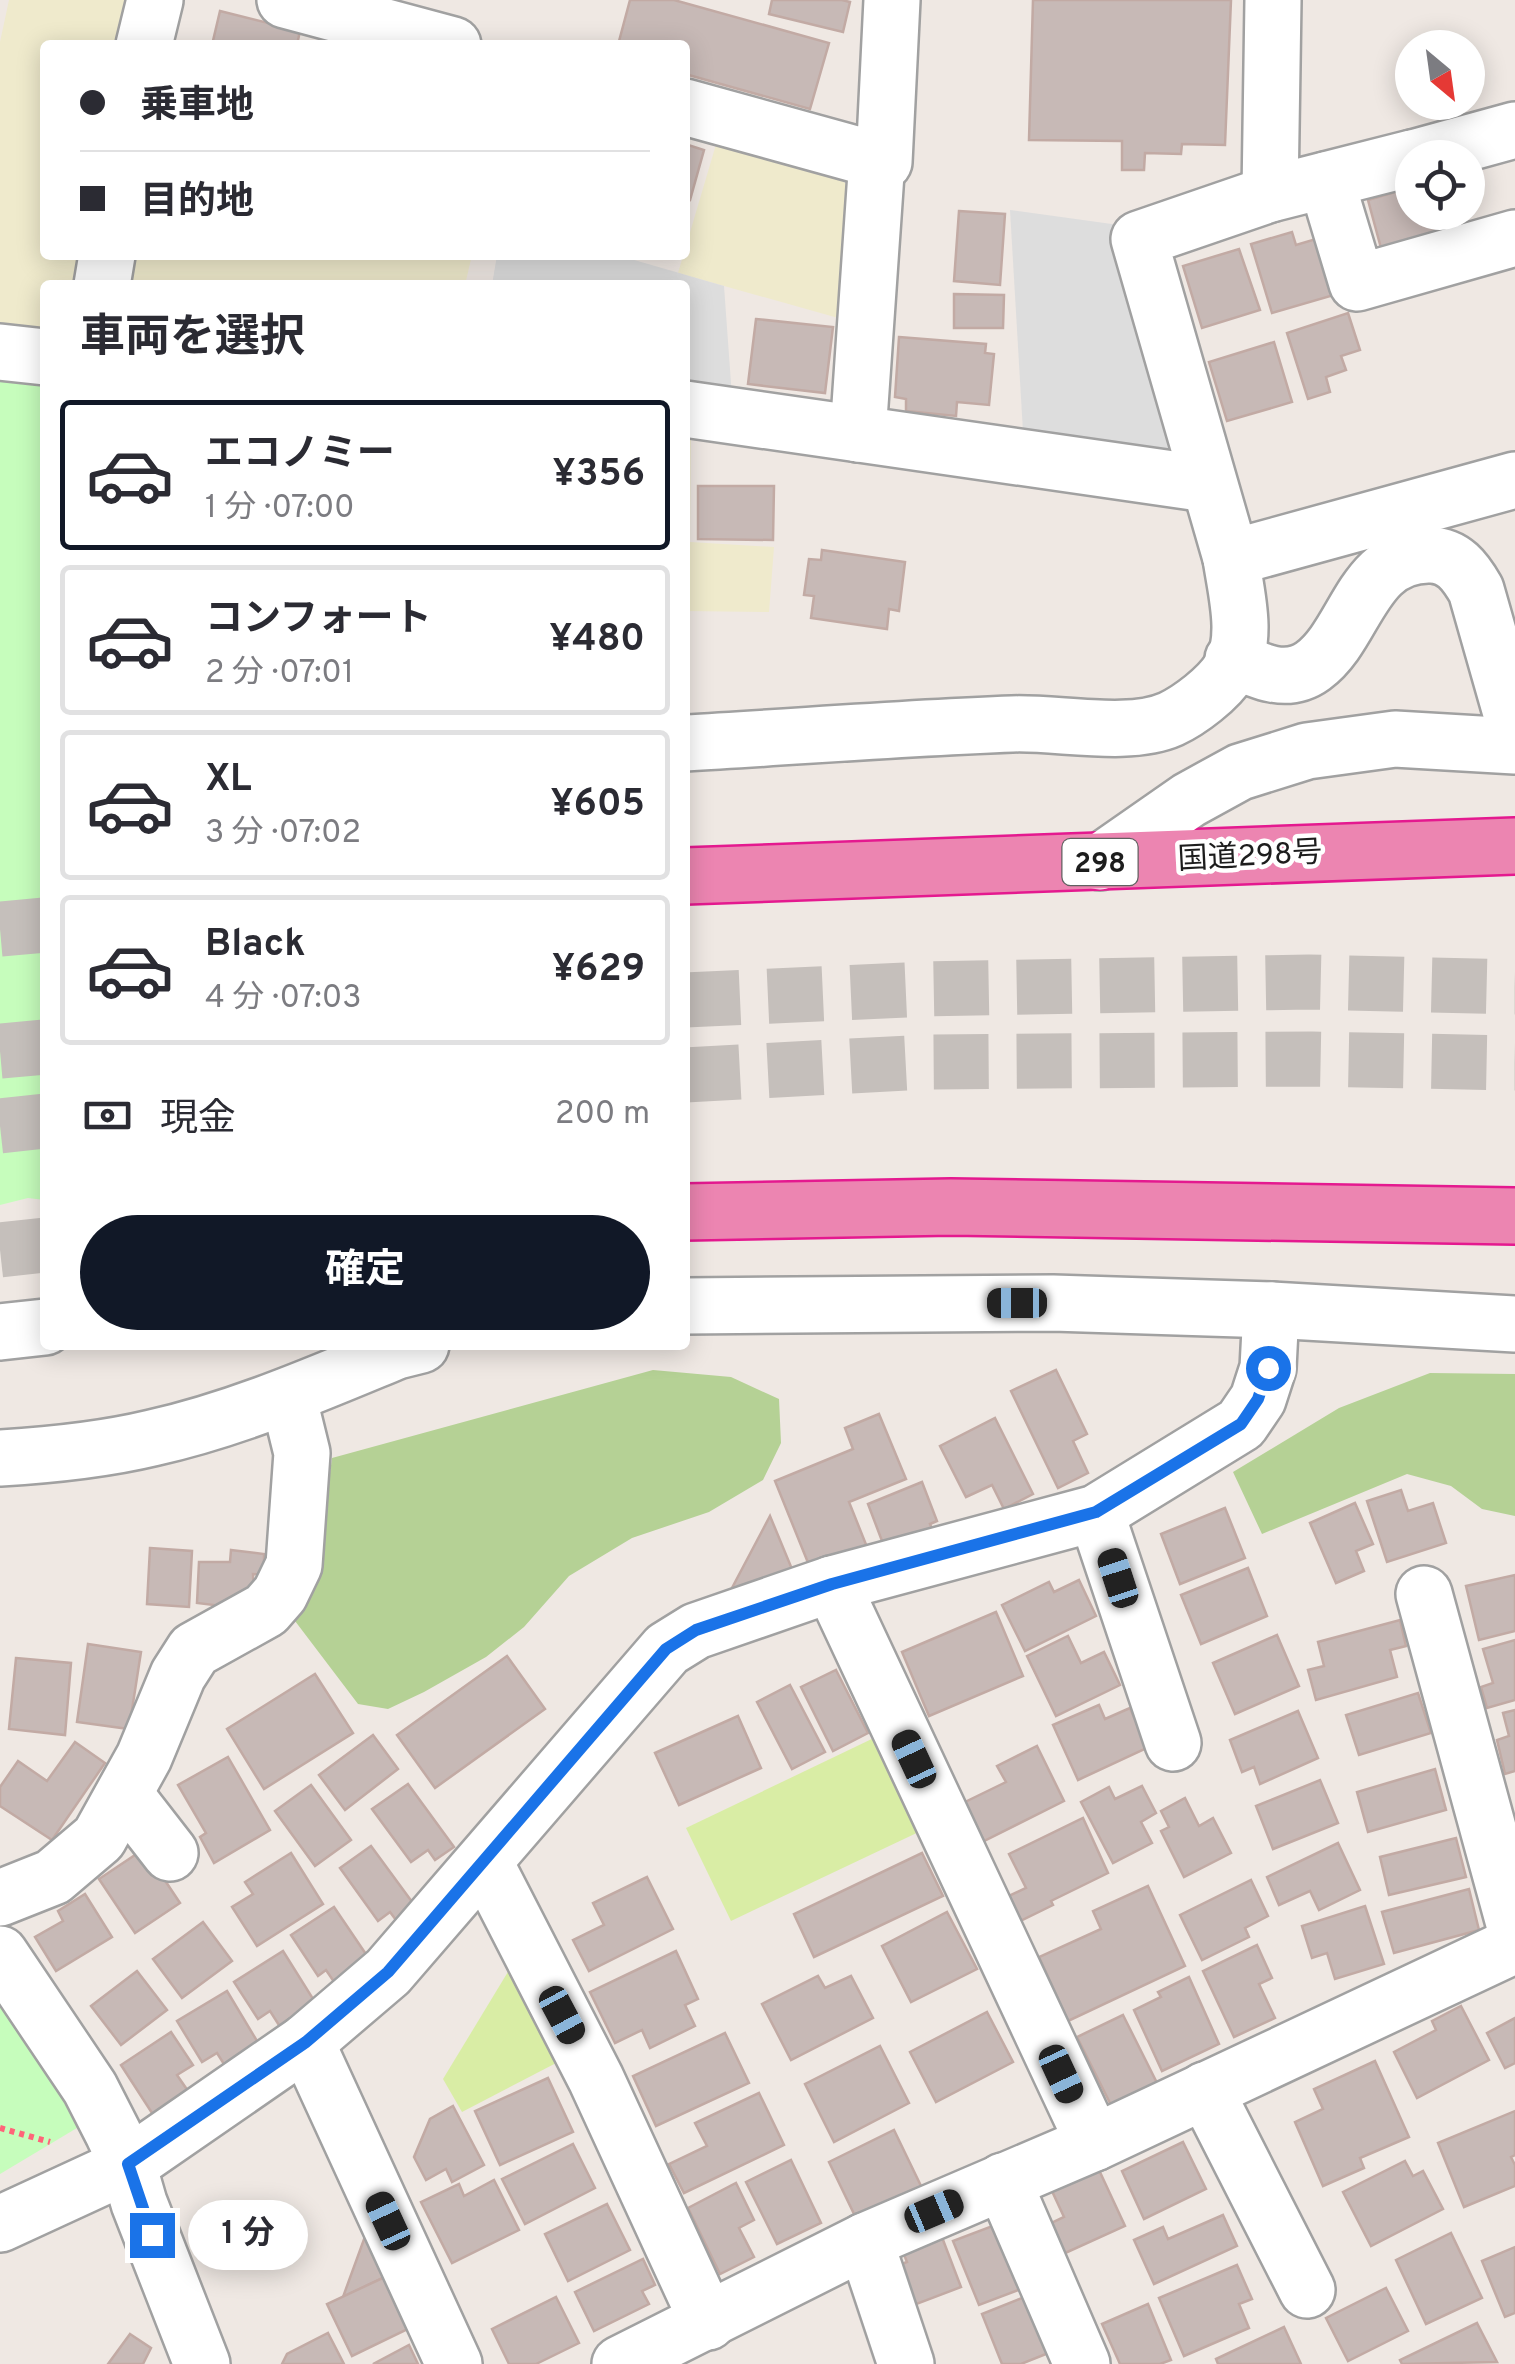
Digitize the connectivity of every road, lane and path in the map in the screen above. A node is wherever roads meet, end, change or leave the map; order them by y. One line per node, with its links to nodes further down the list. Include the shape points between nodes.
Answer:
1 (156, 0): 5 (street)
2 (285, 0): 6 (street)
3 (892, 0): 10 (street, via 884,162)
4 (1273, 0): 13 (street)
5 (145, 40)
6 (434, 40)
7 (690, 109): 10 (street)
8 (1515, 131): 9 (street)
9 (1481, 140)
10 (877, 159): 18 (street)
11 (1395, 163): 12 (street)
12 (1326, 180): 13 (street); 14 (street, via 1357,283)
13 (1270, 194): 20 (street, via 1139,239)
14 (1515, 238)
15 (0, 352): 16 (street)
16 (40, 356)
17 (690, 410): 18 (street)
18 (858, 434): 20 (street)
19 (1515, 480): 21 (street)
20 (1207, 484): 21 (street)
21 (1231, 558): 22 (street, via 1239,611)
22 (1233, 659): 23 (street, via 1264,674 1288,676 1312,667 1377,576 1416,554 1444,555 1476,590); 24 (street, via 1230,670 1170,720 1135,726 1016,724)
23 (1515, 727)
24 (690, 743)
25 (1515, 746): 27 (street, via 1395,739 1307,751 1240,772)
26 (1515, 846): 27 (highway, 国道298号 / 298)
27 (1100, 862): 28 (highway, 国道298号 / 298)
28 (690, 876)
29 (690, 1212): 30 (highway, via 951,1208)
30 (1515, 1216)
31 (690, 1306): 32 (street, via 1053,1303)
32 (1271, 1310): 33 (street); 39 (street, via 1268,1368 1241,1424)
33 (1515, 1324)
34 (40, 1328): 35 (street)
35 (0, 1332)
36 (401, 1350): 37 (street)
37 (288, 1396): 38 (street, via 150,1439); 43 (street, via 302,1453 294,1565 266,1610 194,1650)
38 (0, 1458)
39 (1096, 1512): 40 (street); 42 (street)
40 (832, 1584): 45 (street, via 696,1630 666,1649); 52 (street)
41 (1424, 1594): 47 (street)
42 (1173, 1743)
43 (124, 1795): 44 (street); 46 (street, via 99,1838 70,1865)
44 (170, 1853)
45 (486, 1862): 50 (street, via 388,1972); 58 (street)
46 (0, 1898)
47 (1515, 1928)
48 (1515, 1946): 51 (street)
49 (0, 1954): 53 (street, via 90,2088)
50 (306, 2042): 53 (street); 61 (street)
51 (1205, 2090): 52 (street); 57 (street)
52 (1094, 2143): 54 (street)
53 (128, 2164): 55 (street); 60 (street)
54 (1003, 2180): 56 (street); 63 (street)
55 (0, 2224)
56 (865, 2241): 58 (street); 62 (street)
57 (1307, 2290)
58 (708, 2322): 59 (street)
59 (623, 2363)
60 (202, 2364)
61 (454, 2364)
62 (906, 2364)
63 (1082, 2364)

